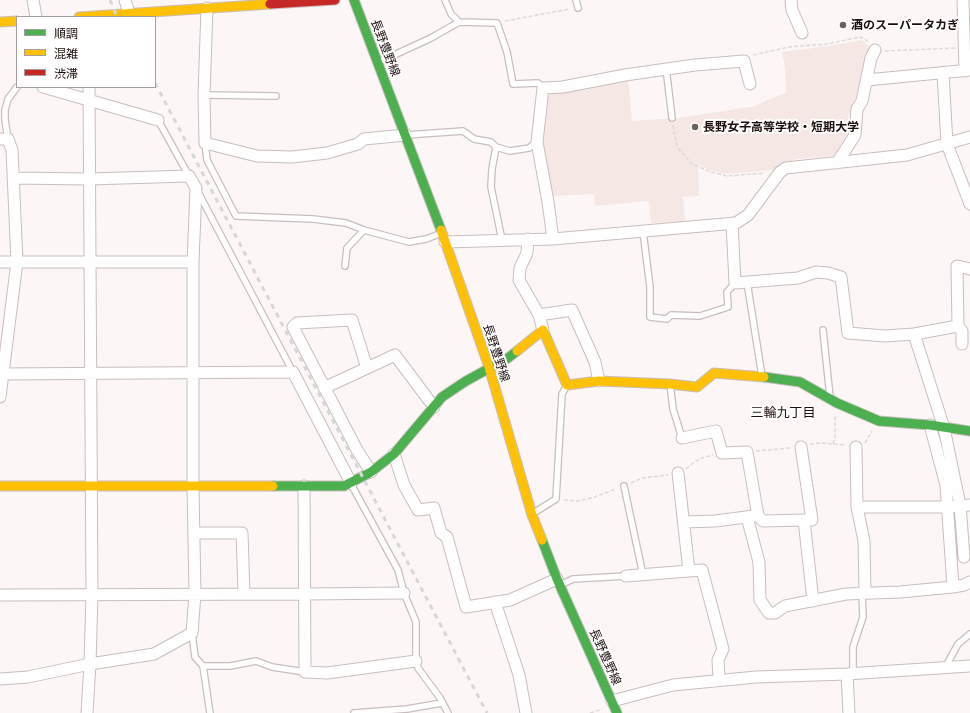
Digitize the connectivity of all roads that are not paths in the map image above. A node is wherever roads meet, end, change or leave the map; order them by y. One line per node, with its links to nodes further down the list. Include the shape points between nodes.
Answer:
1 (33, 0): 12 (street)
2 (125, 0): 11 (street)
3 (335, 0): 9 (street)
4 (354, 0): 19 (street, 長野豊野線)
5 (445, 0): 16 (lane, via 451,14)
6 (576, 0): 10 (lane)
7 (791, 0): 17 (street, via 792,10)
8 (963, 0): 21 (street)
9 (207, 8): 11 (street); 29 (street)
10 (578, 8)
11 (129, 13): 13 (street)
12 (36, 16)
13 (96, 16)
14 (16, 21): 15 (street)
15 (0, 22)
16 (459, 22): 19 (lane); 28 (lane, via 497,22 507,52 513,84 538,83)
17 (802, 33)
18 (875, 50): 23 (street)
19 (378, 63): 34 (street, 長野豊野線)
20 (665, 70): 24 (street, via 744,61); 28 (street); 32 (lane)
21 (968, 71): 22 (street)
22 (942, 73): 23 (street); 39 (street)
23 (867, 80): 41 (street, via 857,110 855,135)
24 (750, 84)
25 (16, 88): 36 (lane, via 8,99 5,110)
26 (47, 88): 31 (street)
27 (89, 88): 31 (street)
28 (543, 88): 37 (street)
29 (204, 95): 30 (lane); 38 (street)
30 (276, 96)
31 (90, 100): 33 (street); 44 (street)
32 (672, 118)
33 (158, 120): 42 (lane)
34 (406, 135): 38 (street, via 364,139 358,144 327,153 292,157 257,156); 40 (lane, via 463,131 474,139 491,142); 50 (street, 長野豊野線)
35 (970, 137): 39 (street)
36 (4, 139): 43 (street, via 12,150)
37 (537, 142): 40 (lane, via 529,148 510,151); 51 (street)
38 (205, 144): 48 (lane, via 207,160 236,216 313,219 346,223)
39 (947, 144): 41 (street, via 907,155); 46 (street)
40 (496, 147): 52 (lane, via 491,187)
41 (837, 164): 47 (street, via 786,168 780,172 748,215)
42 (190, 176): 44 (street); 45 (street)
43 (13, 178): 44 (street); 55 (street)
44 (89, 179): 56 (street)
45 (196, 188): 57 (street); 70 (lane)
46 (970, 204)
47 (732, 223): 49 (street); 61 (street)
48 (364, 230): 50 (lane, via 409,242); 58 (lane, via 347,248)
49 (643, 231): 51 (street); 61 (lane, via 650,288 650,317 667,319 671,315 700,316 728,307 727,292)
50 (444, 238): 52 (street); 68 (street, 長野豊野線)
51 (553, 239): 53 (street)
52 (502, 240): 53 (street)
53 (528, 240): 62 (street, via 528,253 520,268 519,280)
54 (0, 262): 55 (street)
55 (17, 262): 56 (street); 72 (street)
56 (90, 262): 57 (street); 73 (street)
57 (193, 262): 71 (street)
58 (345, 266)
59 (970, 269): 65 (street, via 957,266)
60 (747, 282): 61 (street); 66 (street, via 798,278 816,272 841,277 848,333 885,336); 74 (lane)
61 (735, 283)
62 (540, 315): 63 (street); 75 (street, via 572,310 595,362)
63 (543, 330): 68 (street, via 508,358); 77 (street)
64 (823, 330): 80 (lane)
65 (963, 330): 66 (street); 67 (street)
66 (914, 334): 83 (street)
67 (962, 344)
68 (489, 367): 81 (street, via 442,398); 100 (street, 長野豊野線)
69 (367, 368): 78 (street); 78 (street, via 352,320 297,324 292,327); 81 (street, via 395,355)
70 (293, 372): 71 (street); 91 (street)
71 (193, 373): 73 (street); 96 (street)
72 (2, 374): 73 (street); 79 (street)
73 (90, 374): 95 (street)
74 (762, 376): 76 (street, via 714,373 697,387); 80 (street, via 800,382)
75 (599, 381): 76 (street); 77 (street)
76 (670, 384): 85 (lane, via 673,409)
77 (567, 385): 100 (lane, via 562,394 556,499)
78 (324, 388): 89 (street)
79 (0, 397)
80 (834, 401): 82 (street, via 879,421)
81 (434, 407): 88 (street)
82 (930, 425): 83 (street); 99 (street, via 946,485)
83 (944, 428): 84 (street); 97 (street)
84 (970, 431)
85 (682, 438): 101 (street, via 716,431 722,453 747,452)
86 (801, 447): 103 (street, via 812,520)
87 (856, 447): 98 (street)
88 (394, 454): 89 (street); 122 (street, via 404,485 418,510 434,508 441,533 447,536 466,607)
89 (371, 472): 91 (street)
90 (678, 473): 104 (street)
91 (351, 483): 93 (street, via 344,486); 114 (lane, via 398,570)
92 (0, 486): 95 (street)
93 (304, 486): 96 (street); 119 (street)
94 (624, 486): 109 (lane)
95 (91, 487): 96 (street); 116 (street)
96 (193, 487): 105 (street)
97 (965, 505): 99 (street); 107 (street)
98 (857, 507): 99 (street); 115 (street, via 864,541)
99 (948, 507): 106 (street)
100 (532, 515): 111 (street, 長野豊野線)
101 (758, 516): 102 (street); 103 (street, via 763,521)
102 (747, 517): 104 (street); 121 (street, via 759,562 760,600 769,613 775,613 785,606)
103 (804, 520): 121 (street)
104 (684, 522): 108 (street)
105 (194, 532): 117 (street); 118 (street, via 242,533)
106 (952, 557): 107 (street); 113 (street)
107 (967, 557)
108 (689, 571): 109 (street); 133 (street, via 702,570 723,649 718,660)
109 (644, 575): 110 (street)
110 (626, 576): 111 (lane)
111 (559, 582): 122 (street, via 510,600); 134 (street, 長野豊野線)
112 (970, 582): 113 (street)
113 (953, 587): 115 (street)
114 (404, 593): 119 (street); 125 (lane, via 416,622)
115 (864, 593): 121 (street); 131 (lane, via 863,618 853,647)
116 (92, 594): 117 (street); 120 (street); 126 (street)
117 (195, 594): 118 (street); 123 (street)
118 (244, 594): 119 (street)
119 (305, 594): 130 (street)
120 (0, 595)
121 (813, 601)
122 (495, 602): 140 (street, via 519,675)
123 (192, 633): 126 (street, via 154,654); 127 (lane, via 195,657)
124 (970, 634): 129 (lane, via 958,644)
125 (416, 661): 130 (street, via 326,673); 135 (lane)
126 (90, 664): 132 (street, via 28,677); 136 (street)
127 (203, 666): 130 (lane, via 230,666 256,661 272,667); 137 (lane)
128 (970, 666): 129 (street)
129 (945, 668): 131 (street)
130 (305, 672)
131 (850, 674): 133 (street); 142 (street)
132 (0, 679)
133 (719, 680): 134 (street, via 673,684)
134 (612, 701): 141 (street, 長野豊野線)
135 (442, 703): 138 (lane, via 407,709); 139 (lane)
136 (87, 713)
137 (210, 713)
138 (354, 713)
139 (448, 713)
140 (526, 713)
141 (617, 713)
142 (849, 713)

